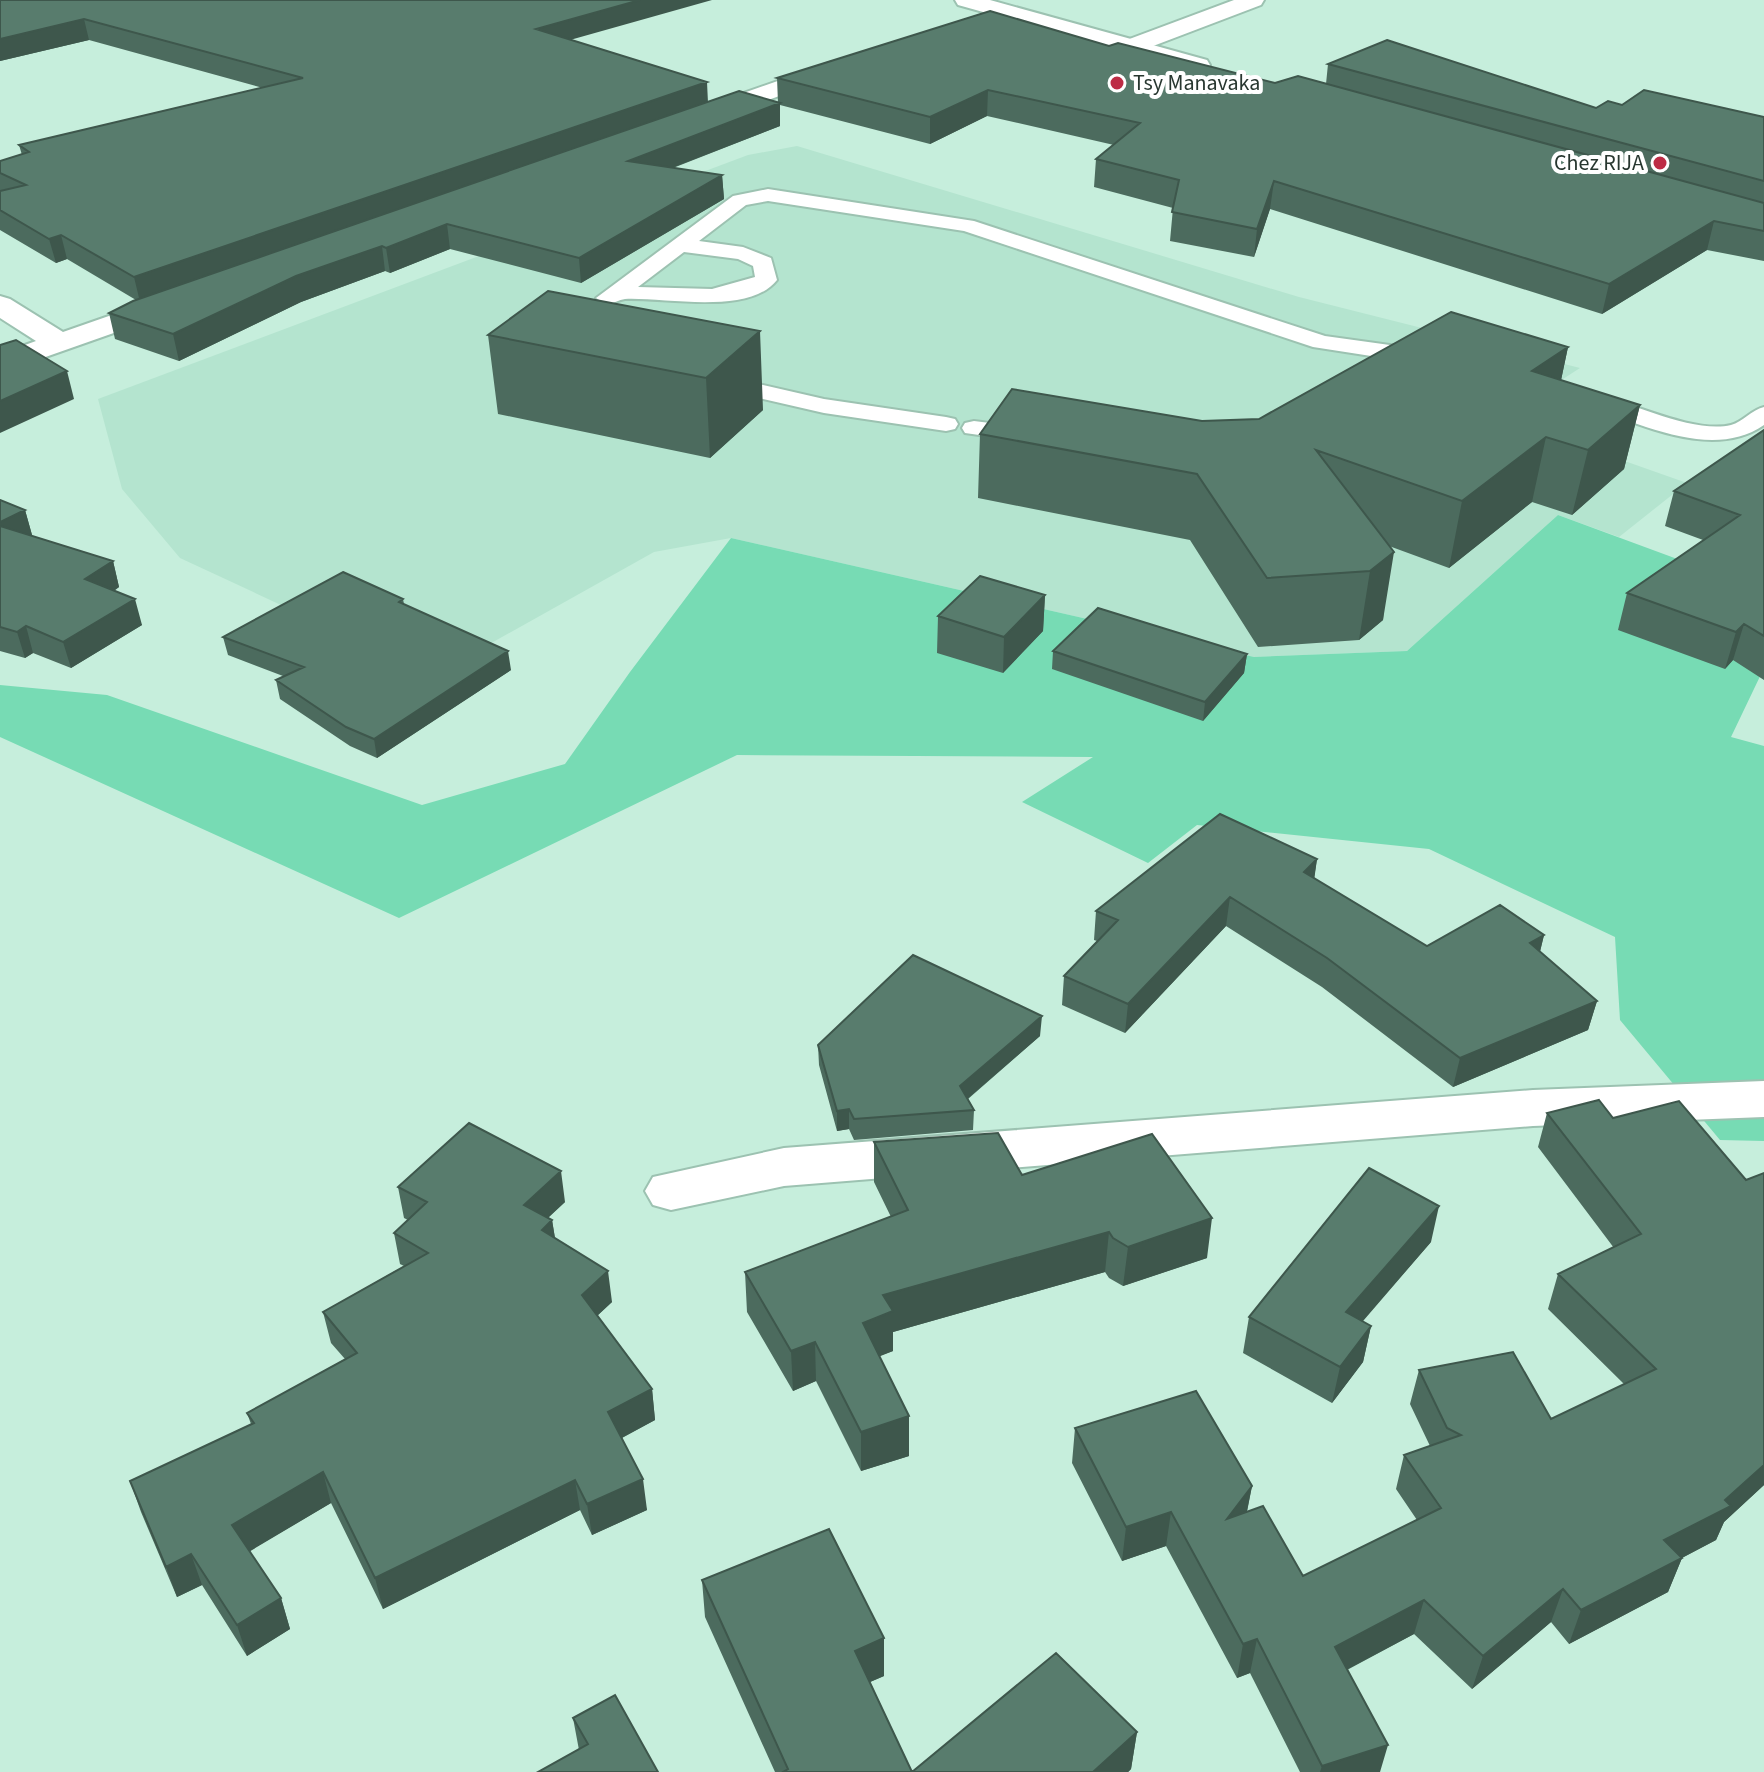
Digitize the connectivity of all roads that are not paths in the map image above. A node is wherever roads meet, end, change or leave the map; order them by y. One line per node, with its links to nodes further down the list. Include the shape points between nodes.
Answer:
1 (966, 0): 3 (street)
2 (1253, 0): 5 (street)
3 (1000, 10): 4 (street); 5 (street)
4 (956, 25)
5 (1132, 46): 7 (street)
6 (851, 62): 8 (street)
7 (1223, 72)
8 (672, 126)
9 (680, 245): 10 (lane); 10 (lane, via 743,253 763,263 766,280 746,291 711,297); 15 (lane, via 740,200 768,195 802,200 967,225 1321,342)
10 (617, 292): 13 (lane)
11 (194, 295): 14 (street)
12 (0, 305): 14 (street)
13 (585, 314)
14 (60, 343): 17 (street)
15 (1397, 353): 16 (lane); 18 (lane)
16 (1428, 360)
17 (0, 364)
18 (1371, 370)
19 (693, 376): 22 (lane, via 824,406)
20 (1571, 394): 21 (lane, via 1700,433 1738,432)
21 (1764, 414)
22 (946, 424)
23 (974, 428): 24 (lane)
24 (1047, 436)
25 (1764, 1099): 26 (street, via 1533,1108 784,1167)
26 (671, 1191)

